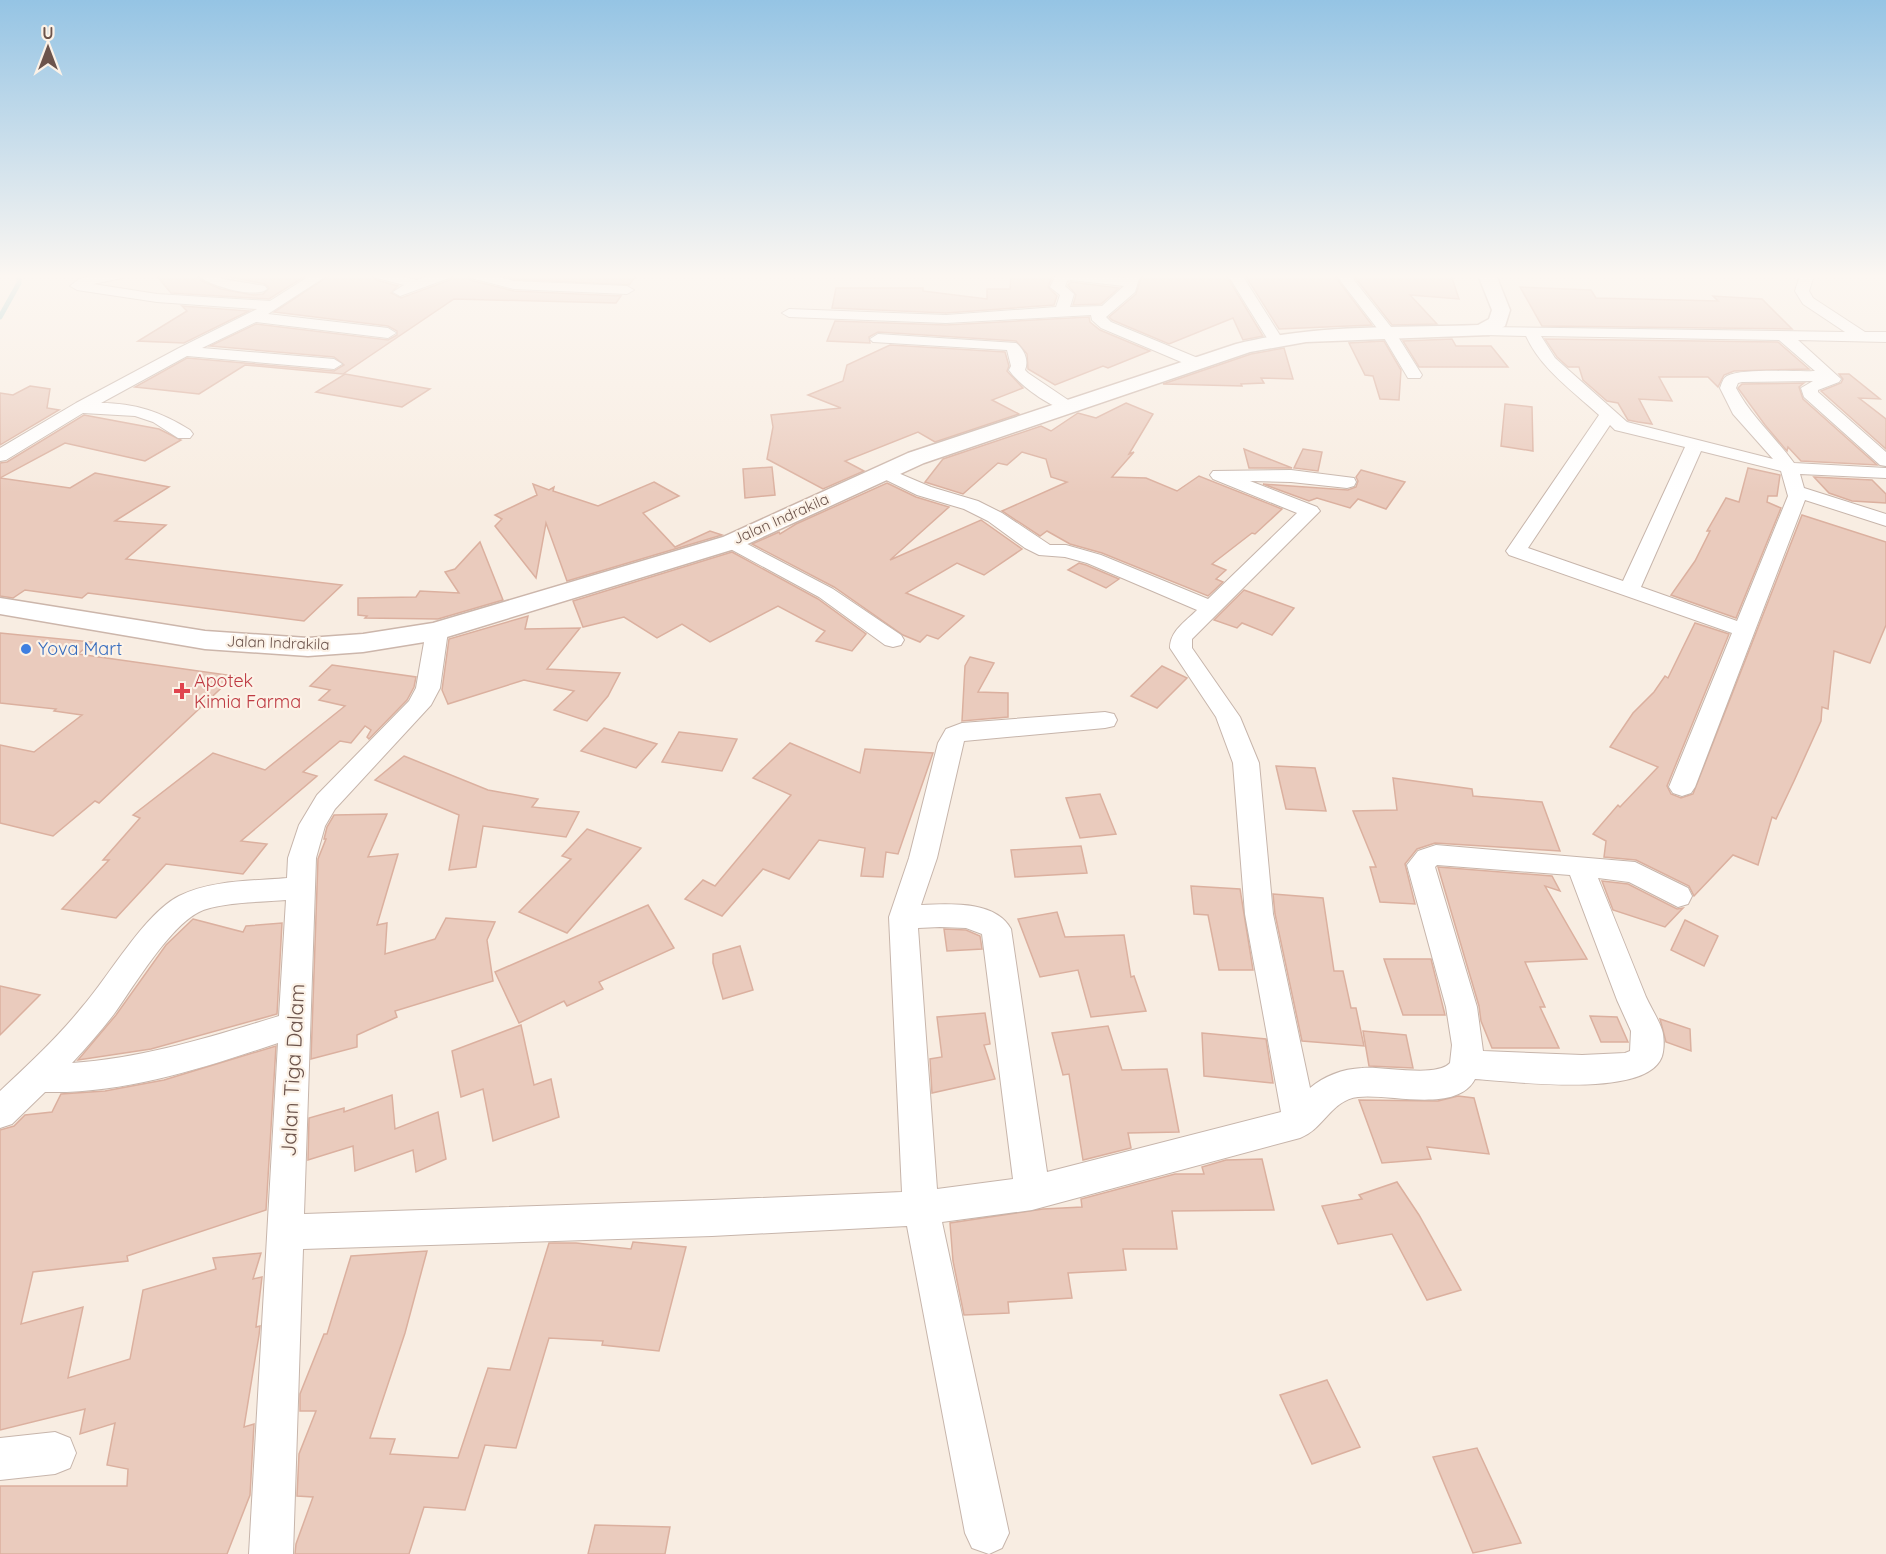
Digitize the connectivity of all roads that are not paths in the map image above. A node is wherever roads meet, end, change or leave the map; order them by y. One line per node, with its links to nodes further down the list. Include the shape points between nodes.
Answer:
1 (191, 348): 8 (street)
2 (1013, 348): 13 (street, via 1020,375)
3 (1161, 348): 9 (street)
4 (1250, 348): 9 (street, Jalan Indrakila)
5 (1398, 348): 11 (street)
6 (1539, 348): 15 (street)
7 (1797, 348): 12 (street)
8 (184, 351): 10 (street); 14 (street)
9 (1199, 363): 13 (street, Jalan Indrakila)
10 (334, 364)
11 (1414, 375)
12 (1828, 376): 19 (street, via 1833,379 1812,386 1810,394); 20 (street, via 1731,380 1728,388 1739,410)
13 (1069, 406): 21 (street, Jalan Indrakila)
14 (79, 409): 16 (street, via 135,409 166,421); 18 (street)
15 (1608, 415): 17 (street, via 1621,426); 27 (street, via 1516,551)
16 (184, 434)
17 (1695, 445): 20 (street); 27 (street)
18 (0, 456)
19 (1886, 461)
20 (1789, 468): 22 (street); 24 (street)
21 (884, 472): 26 (street, Jalan Indrakila); 29 (street, via 995,517 1046,551 1066,551 1094,559)
22 (1886, 473)
23 (1347, 482): 29 (street, via 1219,475 1310,512)
24 (1795, 491): 25 (street); 30 (street, via 1797,496)
25 (1886, 520)
26 (732, 542): 31 (street, Jalan Indrakila); 32 (street, via 826,593)
27 (1629, 590): 30 (street)
28 (0, 606): 31 (street, Jalan Indrakila, via 205,640 308,647)
29 (1210, 608): 43 (street, via 1181,638 1181,648 1241,742 1259,914)
30 (1743, 630): 34 (street)
31 (437, 631): 36 (street, Jalan Tiga Dalam, via 428,688 419,705 326,802 312,825 302,858)
32 (893, 640)
33 (1105, 720): 38 (street, via 962,731 955,735 923,858)
34 (1682, 787)
35 (1580, 866): 37 (street, via 1635,872); 40 (street, via 1443,855 1426,858 1421,865 1465,1022); 40 (street, via 1647,1031 1647,1054 1637,1064 1620,1068)
36 (301, 888): 39 (street, Jalan Tiga Dalam); 41 (street, via 207,898 188,904)
37 (1678, 896)
38 (903, 917): 44 (street, via 976,917 989,921 996,929); 45 (street)
39 (295, 1024): 41 (street, via 159,1065 64,1079); 46 (street, Jalan Tiga Dalam)
40 (1466, 1064): 43 (street, via 1458,1077 1446,1082 1367,1082 1333,1089)
41 (38, 1077): 42 (street)
42 (0, 1113)
43 (1300, 1123): 44 (street)
44 (1032, 1193): 45 (street)
45 (921, 1208): 46 (street); 49 (street)
46 (286, 1232): 50 (street, Jalan Tiga Dalam)
47 (55, 1453): 48 (street)
48 (0, 1459)
49 (987, 1533)
50 (271, 1554)

